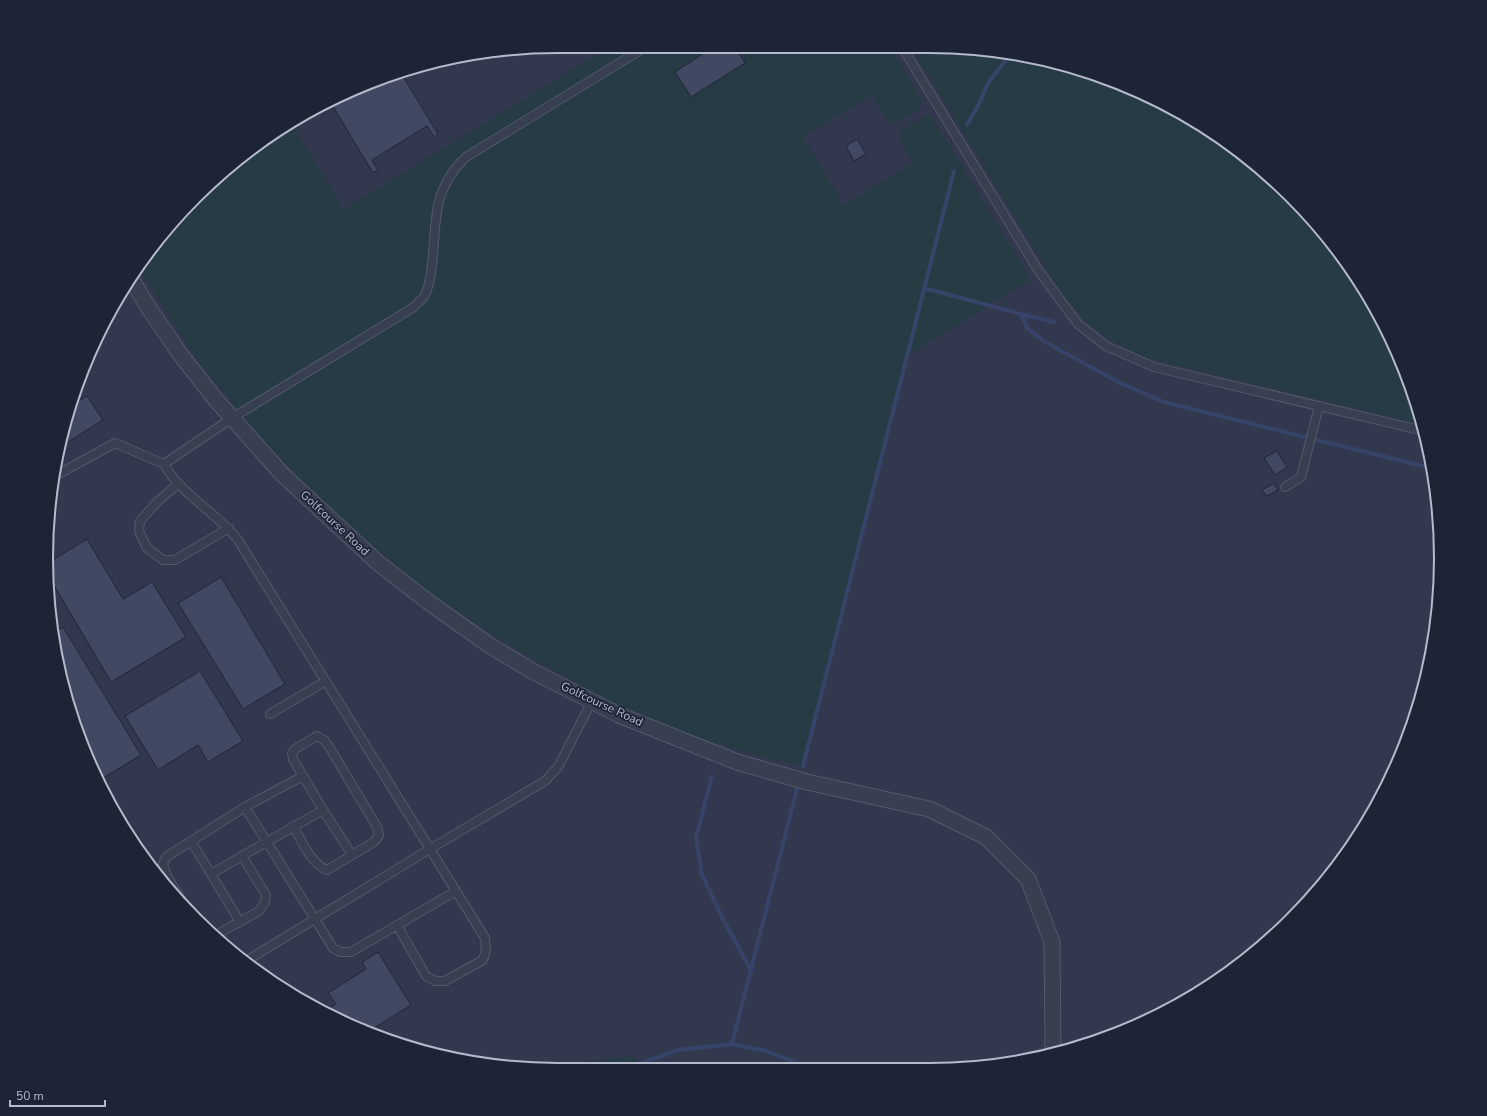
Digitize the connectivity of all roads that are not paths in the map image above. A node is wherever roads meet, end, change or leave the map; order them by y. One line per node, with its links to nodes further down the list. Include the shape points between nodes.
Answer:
1 (636, 53): 5 (lane, via 458,164 446,181 439,202 429,282 423,298 414,307)
2 (906, 53): 4 (lane, via 1038,270 1078,324 1106,346 1154,367)
3 (134, 283): 5 (street, Golfcourse Road, via 180,354)
4 (1319, 406): 6 (lane); 10 (lane, via 1301,476)
5 (232, 418): 7 (lane); 13 (street, Golfcourse Road, via 282,474 396,577 489,645 532,671)
6 (1418, 429)
7 (164, 464): 8 (lane, via 115,443); 9 (lane)
8 (60, 473)
9 (178, 484): 11 (lane); 11 (lane, via 140,521 139,531 147,548 163,560 175,560)
10 (1285, 487)
11 (229, 528): 12 (lane)
12 (326, 681): 14 (lane); 21 (lane)
13 (592, 701): 21 (lane, via 558,767 545,781); 32 (street, Golfcourse Road, via 737,762 807,782 929,809 986,837 1028,879 1052,942)
14 (270, 714)
15 (303, 776): 16 (lane); 17 (lane); 22 (lane, via 292,753 317,736 330,748 377,827 379,835 374,842)
16 (245, 807): 19 (lane); 20 (lane)
17 (322, 810): 18 (lane); 22 (lane)
18 (292, 826): 20 (lane); 22 (lane, via 315,862 322,868 327,870)
19 (191, 841): 24 (lane); 25 (lane, via 166,857 163,864)
20 (266, 842): 23 (lane); 27 (lane)
21 (430, 849): 26 (lane); 27 (lane)
22 (352, 855)
23 (242, 856): 24 (lane); 28 (lane, via 266,895 259,911)
24 (212, 874): 28 (lane)
25 (171, 882)
26 (456, 890): 29 (lane); 29 (lane, via 485,938 486,950 483,960 445,981 434,981 426,976)
27 (314, 919): 29 (lane, via 333,948 340,952 351,952); 31 (lane)
28 (240, 922): 30 (lane)
29 (397, 925)
30 (220, 933)
31 (250, 958)
32 (1053, 1048)

